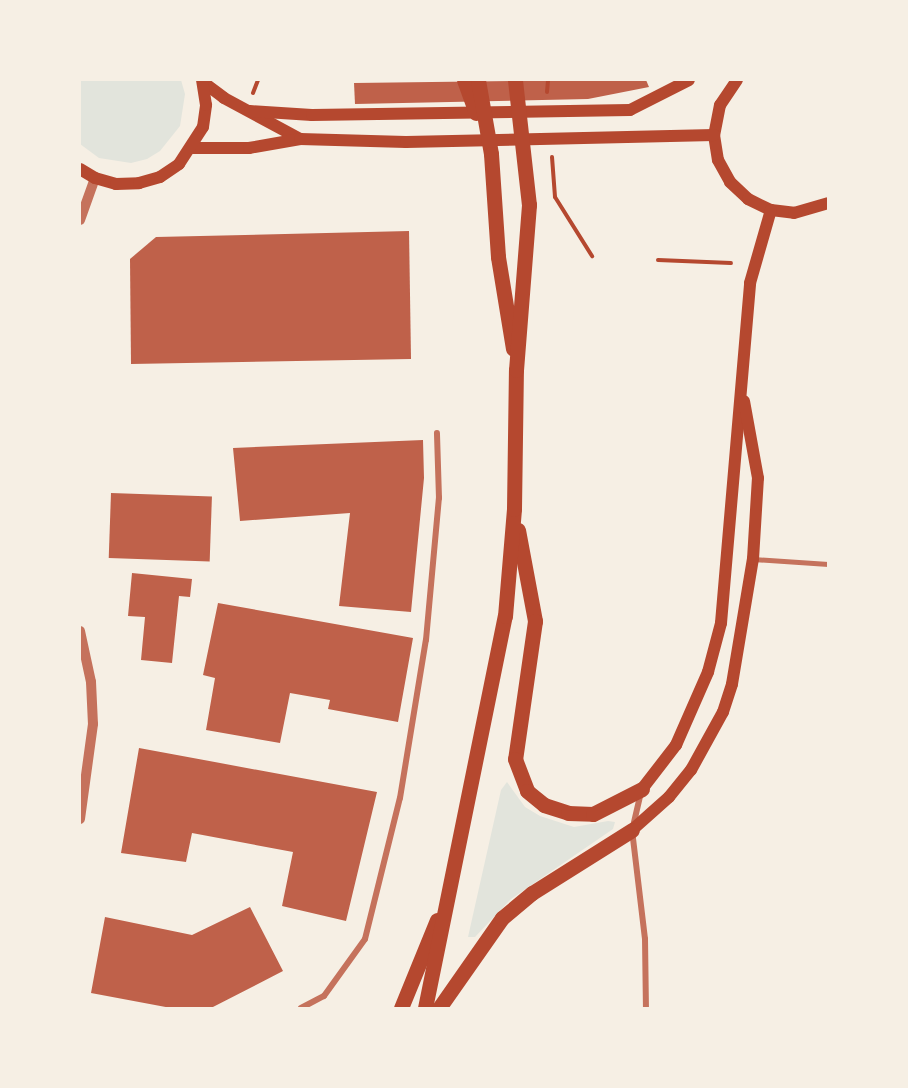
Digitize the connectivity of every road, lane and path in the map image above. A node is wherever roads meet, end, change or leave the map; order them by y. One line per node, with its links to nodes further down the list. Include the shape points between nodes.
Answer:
1 (258, 80): 9 (path)
2 (464, 80): 16 (main road)
3 (478, 80): 16 (main road)
4 (514, 80): 25 (main road, via 529,205)
5 (548, 80): 10 (path)
6 (689, 80): 11 (main road, via 630,110 312,116)
7 (737, 80): 12 (main road, via 720,105)
8 (202, 81): 11 (main road, via 224,99); 14 (main road, via 206,105 203,127)
9 (253, 94)
10 (548, 98)
11 (250, 111): 13 (main road)
12 (714, 135): 13 (main road, via 406,142); 20 (main road, via 718,160 730,182 748,200)
13 (300, 139): 14 (main road, via 249,148)
14 (193, 148): 18 (main road, via 160,177 139,183)
15 (552, 153): 22 (path, via 555,197)
16 (491, 154): 25 (main road, via 498,257)
17 (80, 169): 18 (main road)
18 (95, 178): 21 (street)
19 (828, 203): 20 (main road, via 794,213)
20 (771, 210): 26 (main road, via 750,283)
21 (80, 220)
22 (592, 256)
23 (658, 260): 24 (path)
24 (731, 263)
25 (516, 370): 28 (main road)
26 (742, 388): 29 (main road, via 758,478); 32 (main road, via 731,477 721,623 708,672 676,746)
27 (437, 433): 36 (street, via 439,498 426,640 400,798 365,939 324,996)
28 (514, 509): 32 (main road, via 535,621 515,759 527,791 544,806 568,813 593,814); 35 (main road, via 505,616)
29 (753, 559): 30 (lane); 34 (main road, via 743,635 723,712 691,770 669,797)
30 (828, 564)
31 (80, 631): 33 (street, via 91,682 93,724)
32 (642, 789): 34 (street)
33 (80, 819)
34 (632, 830): 39 (main road, via 532,892 502,918); 40 (street, via 645,939)
35 (452, 884): 37 (main road); 38 (main road)
36 (301, 1008)
37 (401, 1008)
38 (425, 1008)
39 (439, 1008)
40 (646, 1008)

